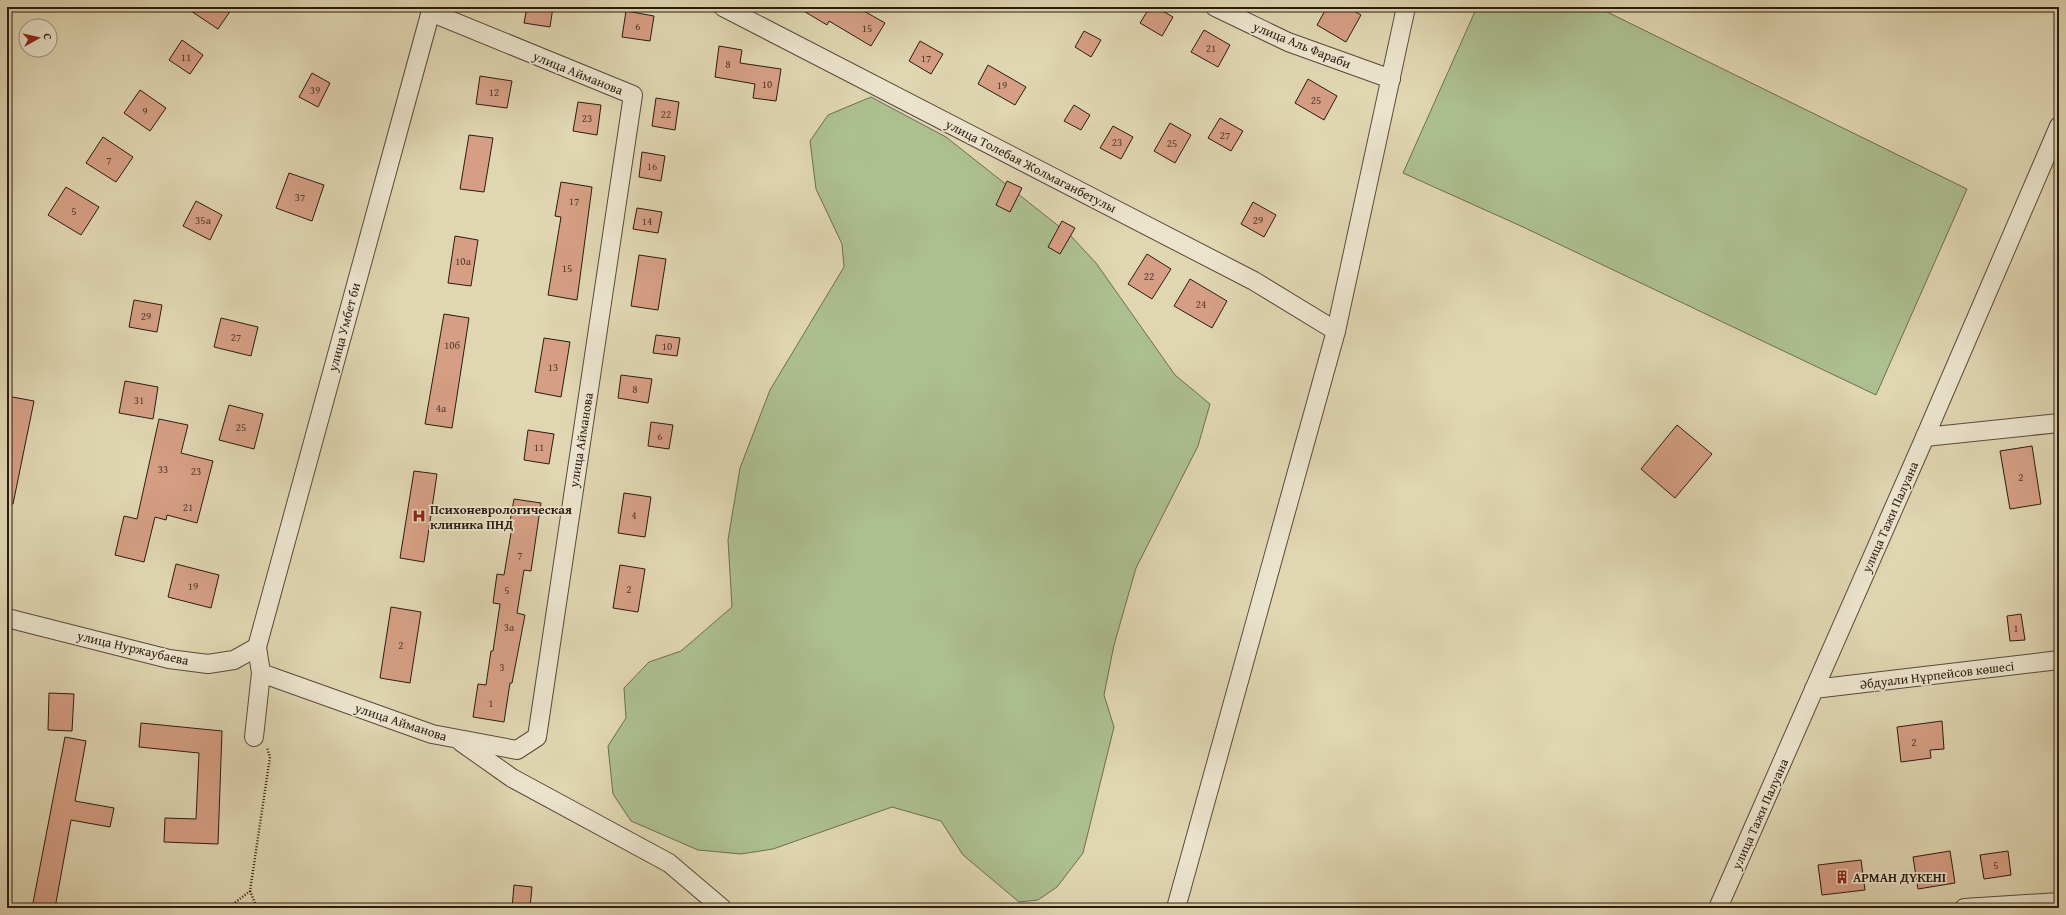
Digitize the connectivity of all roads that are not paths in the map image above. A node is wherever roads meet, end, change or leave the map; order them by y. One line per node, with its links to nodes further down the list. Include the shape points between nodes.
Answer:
1 (722, 7): 7 (street, улица Толебая Жолмаганбетулы, via 1254,281)
2 (1215, 7): 5 (street, улица Аль Фараби, via 1288,42)
3 (1406, 7): 5 (street)
4 (431, 10): 11 (street, улица Умбет би); 15 (street, улица Айманова, via 633,95 536,737 517,750)
5 (1391, 79): 7 (street)
6 (2059, 126): 9 (street, улица Тажи Палуана)
7 (1336, 331): 19 (street)
8 (2059, 423): 9 (street)
9 (1925, 437): 14 (street, улица Тажи Палуана)
10 (7, 618): 11 (street, улица Нуржаубаева, via 169,659 208,664 234,660)
11 (257, 647): 13 (street)
12 (2059, 660): 14 (street, Әбдуали Нұрпейсов көшесі)
13 (261, 673): 15 (street, улица Айманова, via 432,734); 16 (street)
14 (1814, 689): 20 (street, улица Тажи Палуана)
15 (457, 739): 18 (street, via 512,778 669,863)
16 (260, 741)
17 (2059, 902): 21 (street)
18 (722, 908)
19 (1176, 908)
20 (1718, 908)
21 (1964, 908)

